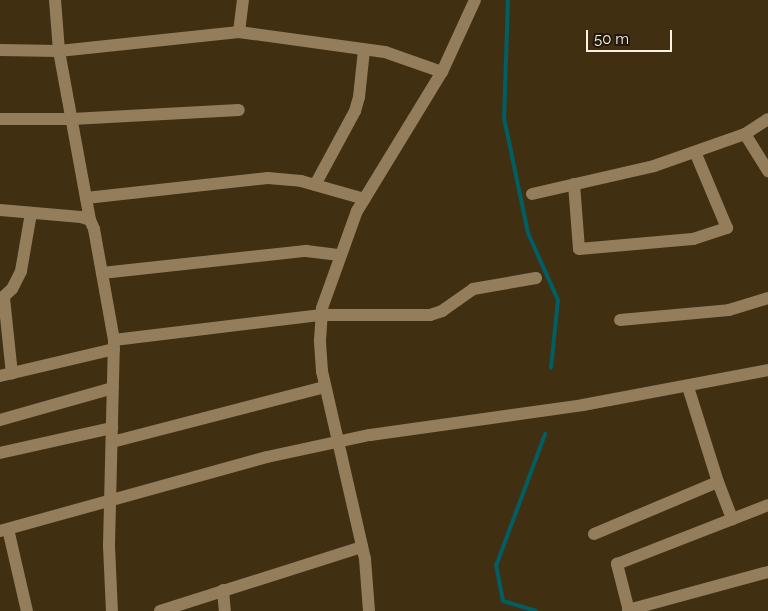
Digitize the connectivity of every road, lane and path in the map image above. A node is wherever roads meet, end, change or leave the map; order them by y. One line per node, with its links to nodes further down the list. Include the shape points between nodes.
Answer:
1 (56, 0): 7 (street)
2 (243, 0): 4 (street)
3 (476, 0): 8 (street)
4 (239, 32): 6 (street); 7 (street)
5 (0, 50): 7 (street)
6 (364, 50): 8 (street, via 385,52); 17 (street, via 360,97 355,111)
7 (59, 51): 11 (street)
8 (442, 72): 20 (street)
9 (239, 110): 11 (street)
10 (0, 119): 11 (street)
11 (72, 119): 19 (street)
12 (768, 119): 13 (street)
13 (745, 134): 14 (street); 15 (street)
14 (695, 152): 16 (street, via 654,166); 16 (street, via 727,228 693,239 579,249)
15 (768, 171)
16 (574, 184): 18 (street)
17 (315, 185): 19 (street, via 268,178); 20 (street)
18 (532, 194)
19 (86, 198): 23 (street)
20 (364, 199): 24 (street)
21 (0, 210): 22 (street)
22 (32, 212): 23 (street); 28 (street, via 21,271 12,289)
23 (90, 220): 25 (street)
24 (340, 255): 25 (street, via 306,251 255,254); 29 (street)
25 (102, 273): 31 (street)
26 (536, 278): 29 (street, via 473,289 430,315)
27 (768, 298): 30 (street, via 729,310)
28 (2, 299): 33 (street)
29 (322, 315): 31 (street); 34 (street, via 320,340)
30 (620, 320)
31 (114, 344): 33 (street); 36 (street)
32 (768, 370): 35 (street)
33 (6, 375)
34 (325, 387): 39 (street); 47 (street)
35 (688, 387): 41 (street); 42 (street, bridge, via 582,406 370,435 267,456)
36 (113, 388): 37 (street); 38 (street)
37 (0, 420)
38 (112, 428): 39 (street); 40 (street)
39 (112, 442): 42 (street)
40 (0, 453)
41 (718, 482): 44 (street); 46 (street)
42 (111, 501): 45 (street); 52 (street)
43 (768, 505): 44 (street)
44 (732, 519): 50 (street, via 617,564)
45 (4, 530): 51 (street)
46 (594, 534)
47 (362, 547): 49 (street); 55 (street)
48 (768, 572): 50 (street)
49 (223, 590): 53 (street); 54 (street)
50 (629, 610)
51 (27, 611)
52 (112, 611)
53 (160, 611)
54 (225, 611)
55 (369, 611)

